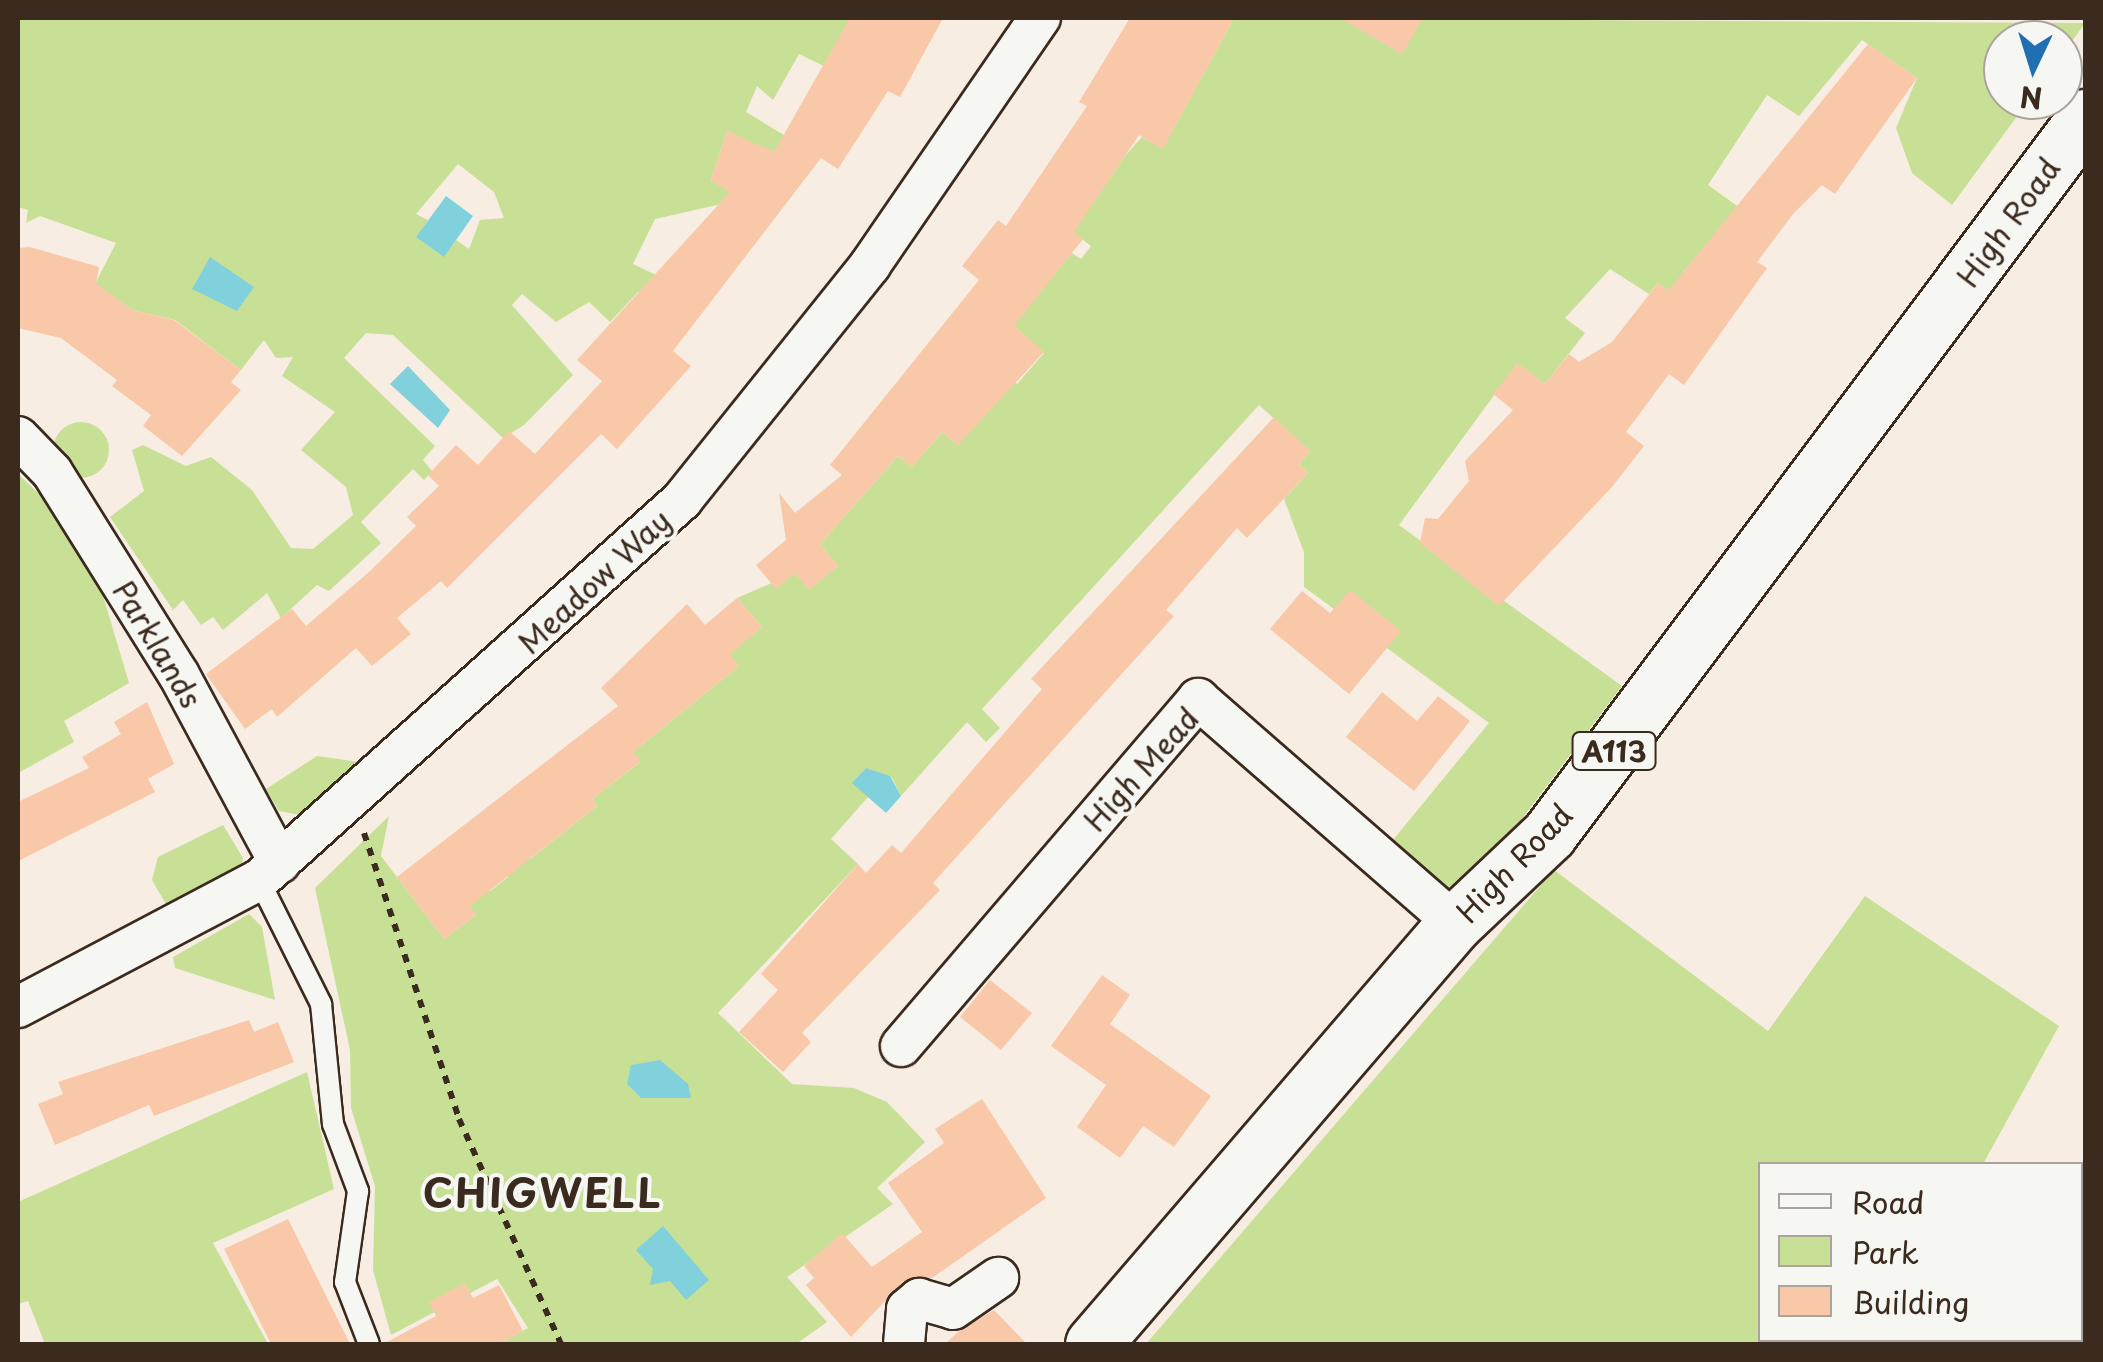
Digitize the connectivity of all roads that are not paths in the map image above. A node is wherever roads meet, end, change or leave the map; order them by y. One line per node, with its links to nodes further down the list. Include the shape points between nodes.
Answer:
1 (1040, 18): 4 (street, Meadow Way, via 870,265 682,500)
2 (2086, 117): 5 (main road, High Road / A113, via 1648,708 1549,834)
3 (18, 437): 4 (street, Parklands, via 52,472 179,675)
4 (269, 871): 6 (street, Meadow Way); 9 (lane, via 320,1004 334,1124 358,1191 345,1282)
5 (1456, 923): 7 (street, High Mead, via 1198,699); 11 (main road, High Road / A113)
6 (18, 1007)
7 (900, 1046)
8 (998, 1279): 10 (street, via 953,1309 920,1299 906,1309)
9 (369, 1344)
10 (904, 1344)
11 (1093, 1344)

